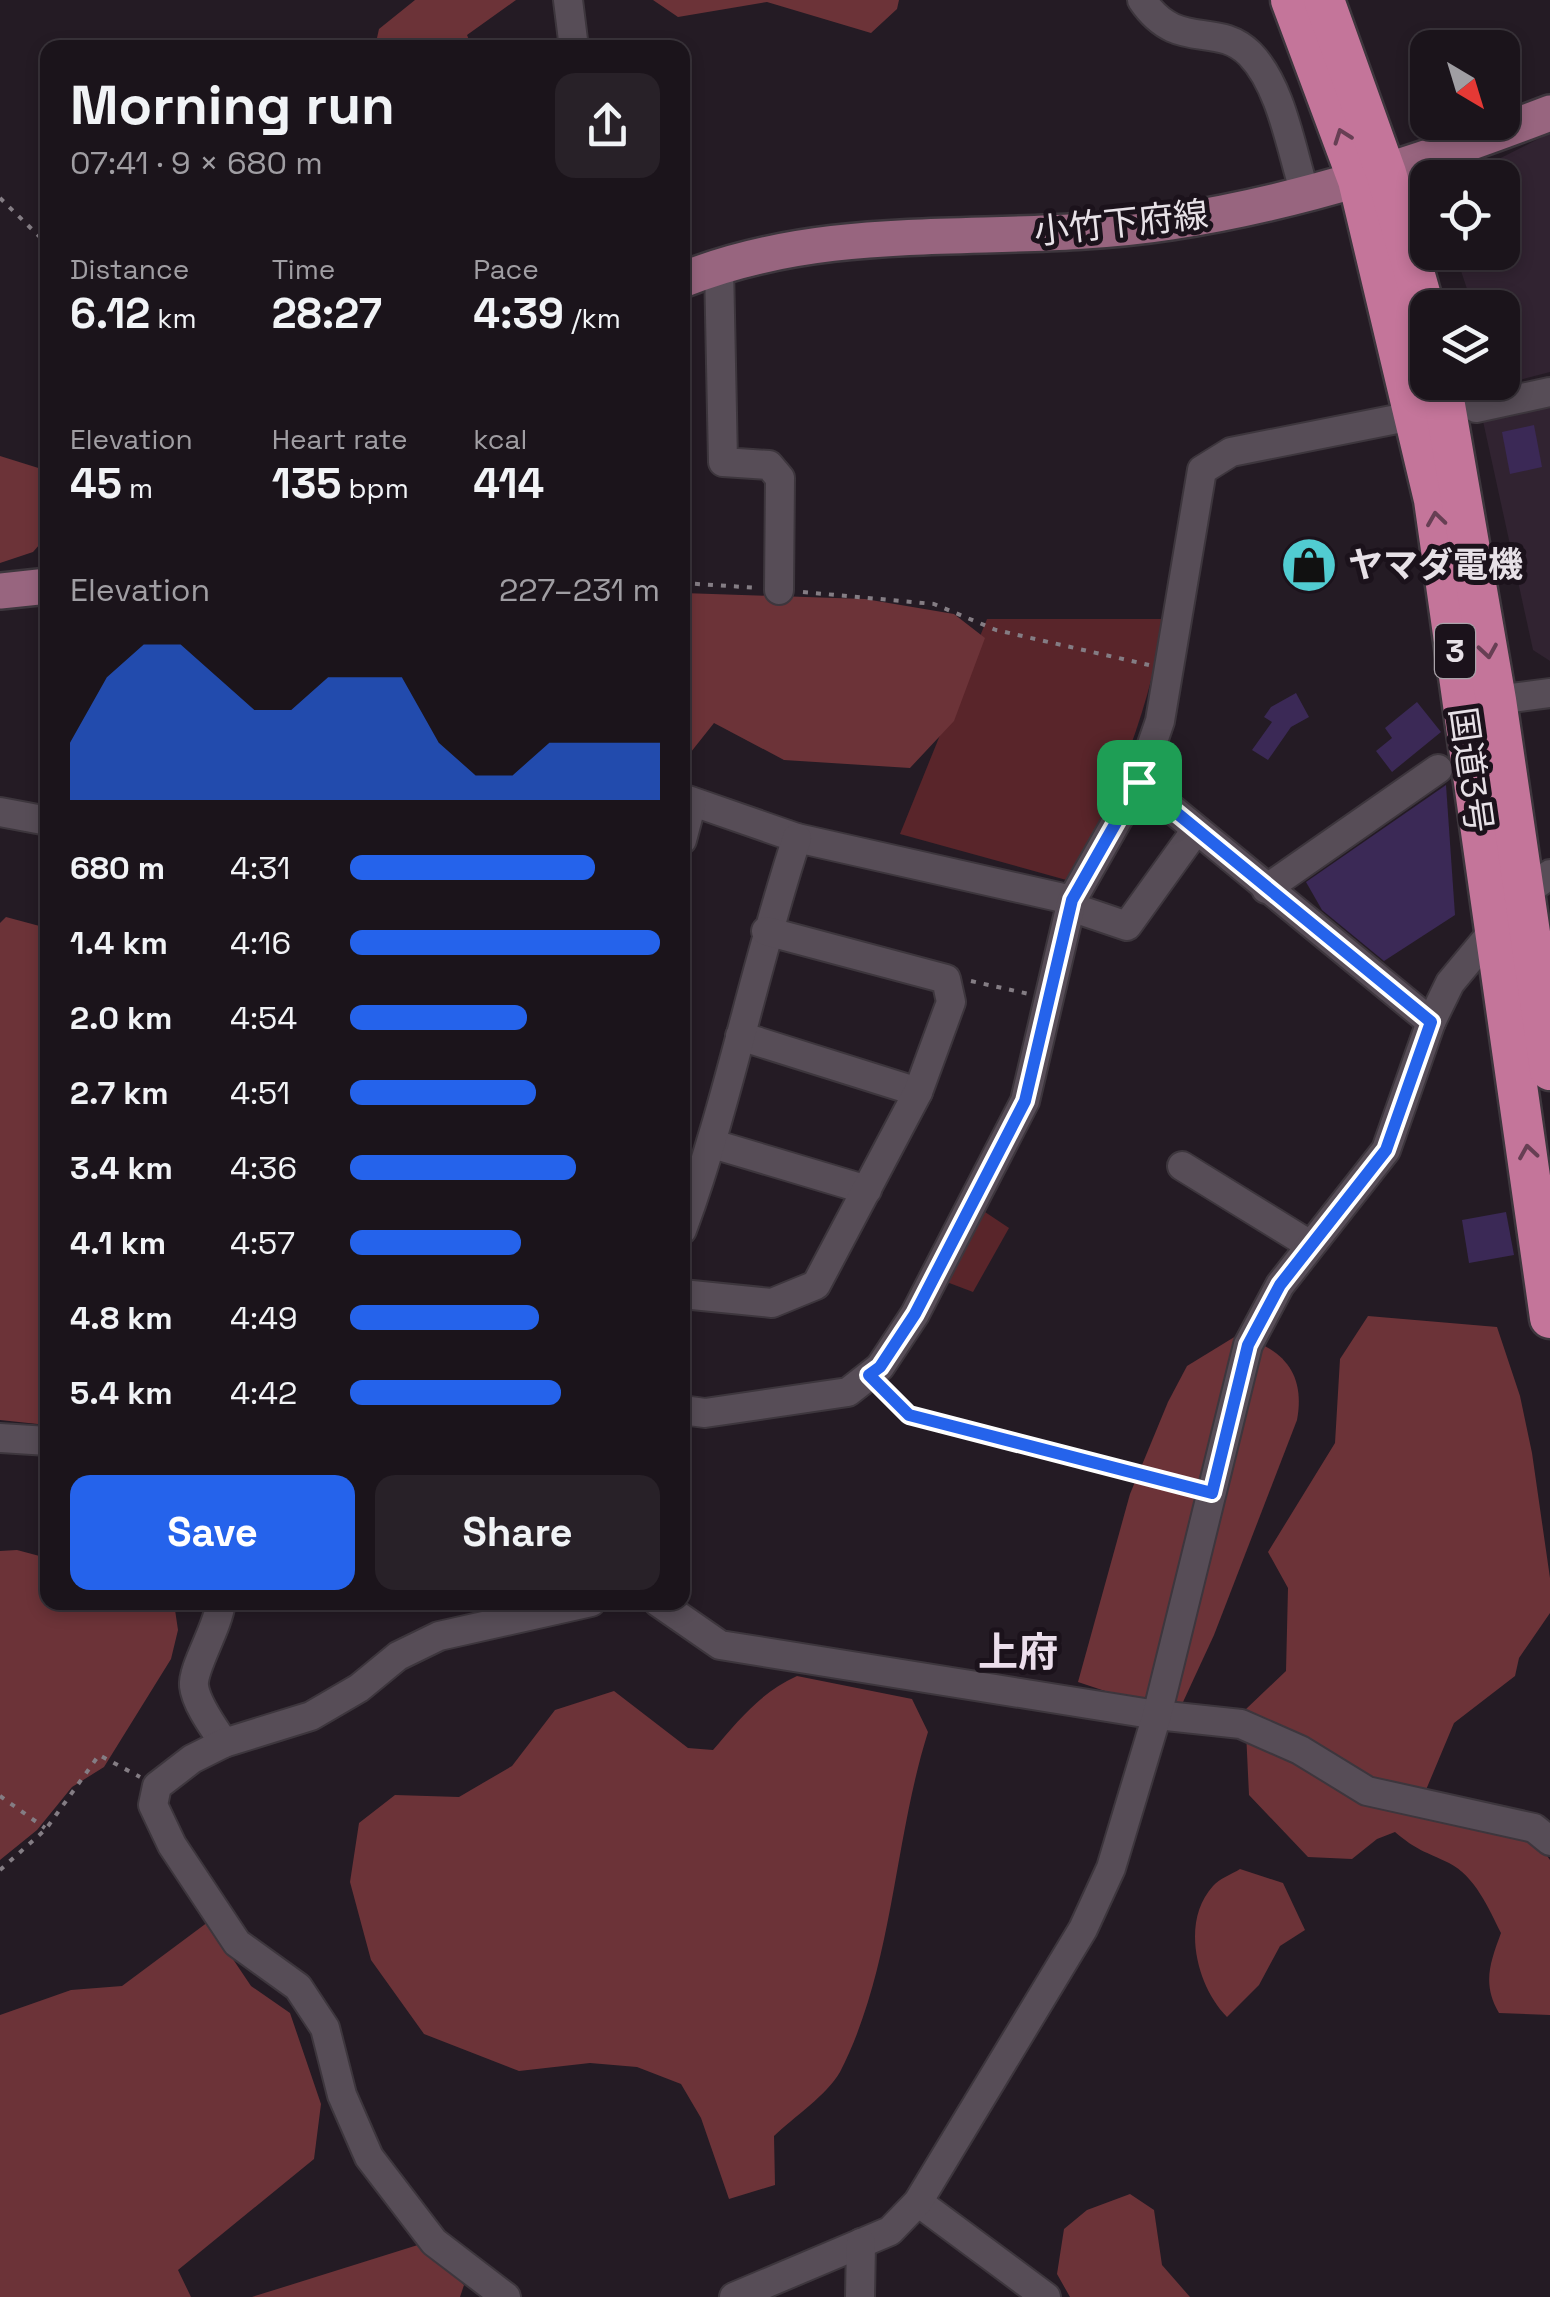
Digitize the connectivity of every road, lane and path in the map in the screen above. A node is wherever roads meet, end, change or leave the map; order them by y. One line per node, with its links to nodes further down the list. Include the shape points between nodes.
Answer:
1 (568, 0): 5 (street)
2 (1142, 0): 8 (street, via 1156,21 1179,34 1210,36 1248,52 1268,82)
3 (1291, 0): 7 (highway, 国道3号 / 3, one-way to 3)
4 (1324, 0): 7 (highway, 国道3号 / 3)
5 (573, 40)
6 (1550, 113): 7 (main road, 小竹下府線)
7 (1372, 176): 8 (main road, 小竹下府線); 13 (highway, 国道3号 / 3); 36 (highway, 国道3号 / 3, one-way to 7, via 1434,500)
8 (1306, 193): 11 (main road, 小竹下府線, via 1170,222 813,243)
9 (0, 198): 10 (path)
10 (40, 237)
11 (719, 266): 12 (main road, 小竹下府線); 20 (street, via 724,462 769,464 780,478)
12 (690, 277)
13 (1416, 290)
14 (1550, 392): 16 (street)
15 (1444, 400): 24 (highway, 国道3号 / 3, one-way to 24)
16 (1476, 408)
17 (1397, 420): 22 (street, via 1231,452 1202,470)
18 (690, 584): 20 (path)
19 (40, 587): 21 (main road)
20 (779, 590): 22 (path, via 934,604 996,630)
21 (0, 591)
22 (1168, 669): 26 (street, via 1160,721)
23 (1550, 692): 24 (street)
24 (1496, 700): 32 (highway, 国道3号 / 3)
25 (1438, 769): 33 (street)
26 (1139, 782): 30 (street); 34 (street)
27 (690, 801): 31 (street)
28 (0, 812): 29 (street)
29 (40, 820)
30 (1196, 830): 33 (street); 34 (street, via 1127,926)
31 (797, 838): 34 (street); 35 (street)
32 (1537, 884): 36 (street); 41 (highway, 国道3号 / 3)
33 (1266, 889): 39 (street)
34 (1072, 904): 38 (street)
35 (766, 931): 37 (street); 40 (street)
36 (1494, 935): 39 (street, via 1450,984); 49 (highway, 国道3号 / 3, one-way to 36)
37 (946, 979): 38 (path); 42 (street, via 951,1002)
38 (1050, 1000): 50 (street, via 1025,1101 915,1314)
39 (1431, 1022): 47 (street, via 1386,1150)
40 (740, 1036): 42 (street); 43 (street)
41 (1550, 1070)
42 (918, 1092): 45 (street)
43 (713, 1144): 45 (street); 46 (street)
44 (1182, 1166): 47 (street)
45 (867, 1190): 48 (street, via 816,1285 772,1303)
46 (690, 1208)
47 (1310, 1246): 54 (street, via 1248,1345)
48 (690, 1295)
49 (1550, 1318)
50 (869, 1375): 51 (street, via 848,1392); 54 (path, via 909,1415)
51 (690, 1411)
52 (0, 1438): 53 (street)
53 (40, 1440)
54 (1212, 1493): 58 (street)
55 (219, 1610): 59 (street, via 194,1688)
56 (555, 1610): 59 (street, via 439,1636 311,1716)
57 (669, 1610): 58 (street, via 720,1646)
58 (1157, 1715): 63 (street, via 1241,1724 1300,1750 1367,1792 1534,1828); 65 (street, via 1136,1797 1084,1929)
59 (224, 1743): 60 (street)
60 (158, 1786): 62 (path, via 100,1755); 67 (street, via 154,1804 172,1845 238,1943 298,1986 325,2028 342,2096 368,2158 434,2242)
61 (0, 1796): 62 (path)
62 (46, 1829): 64 (path)
63 (1550, 1841)
64 (0, 1870)
65 (918, 2202): 66 (street, via 890,2231); 70 (street)
66 (861, 2243): 68 (street); 69 (street)
67 (495, 2294)
68 (734, 2297)
69 (860, 2297)
70 (1046, 2297)

